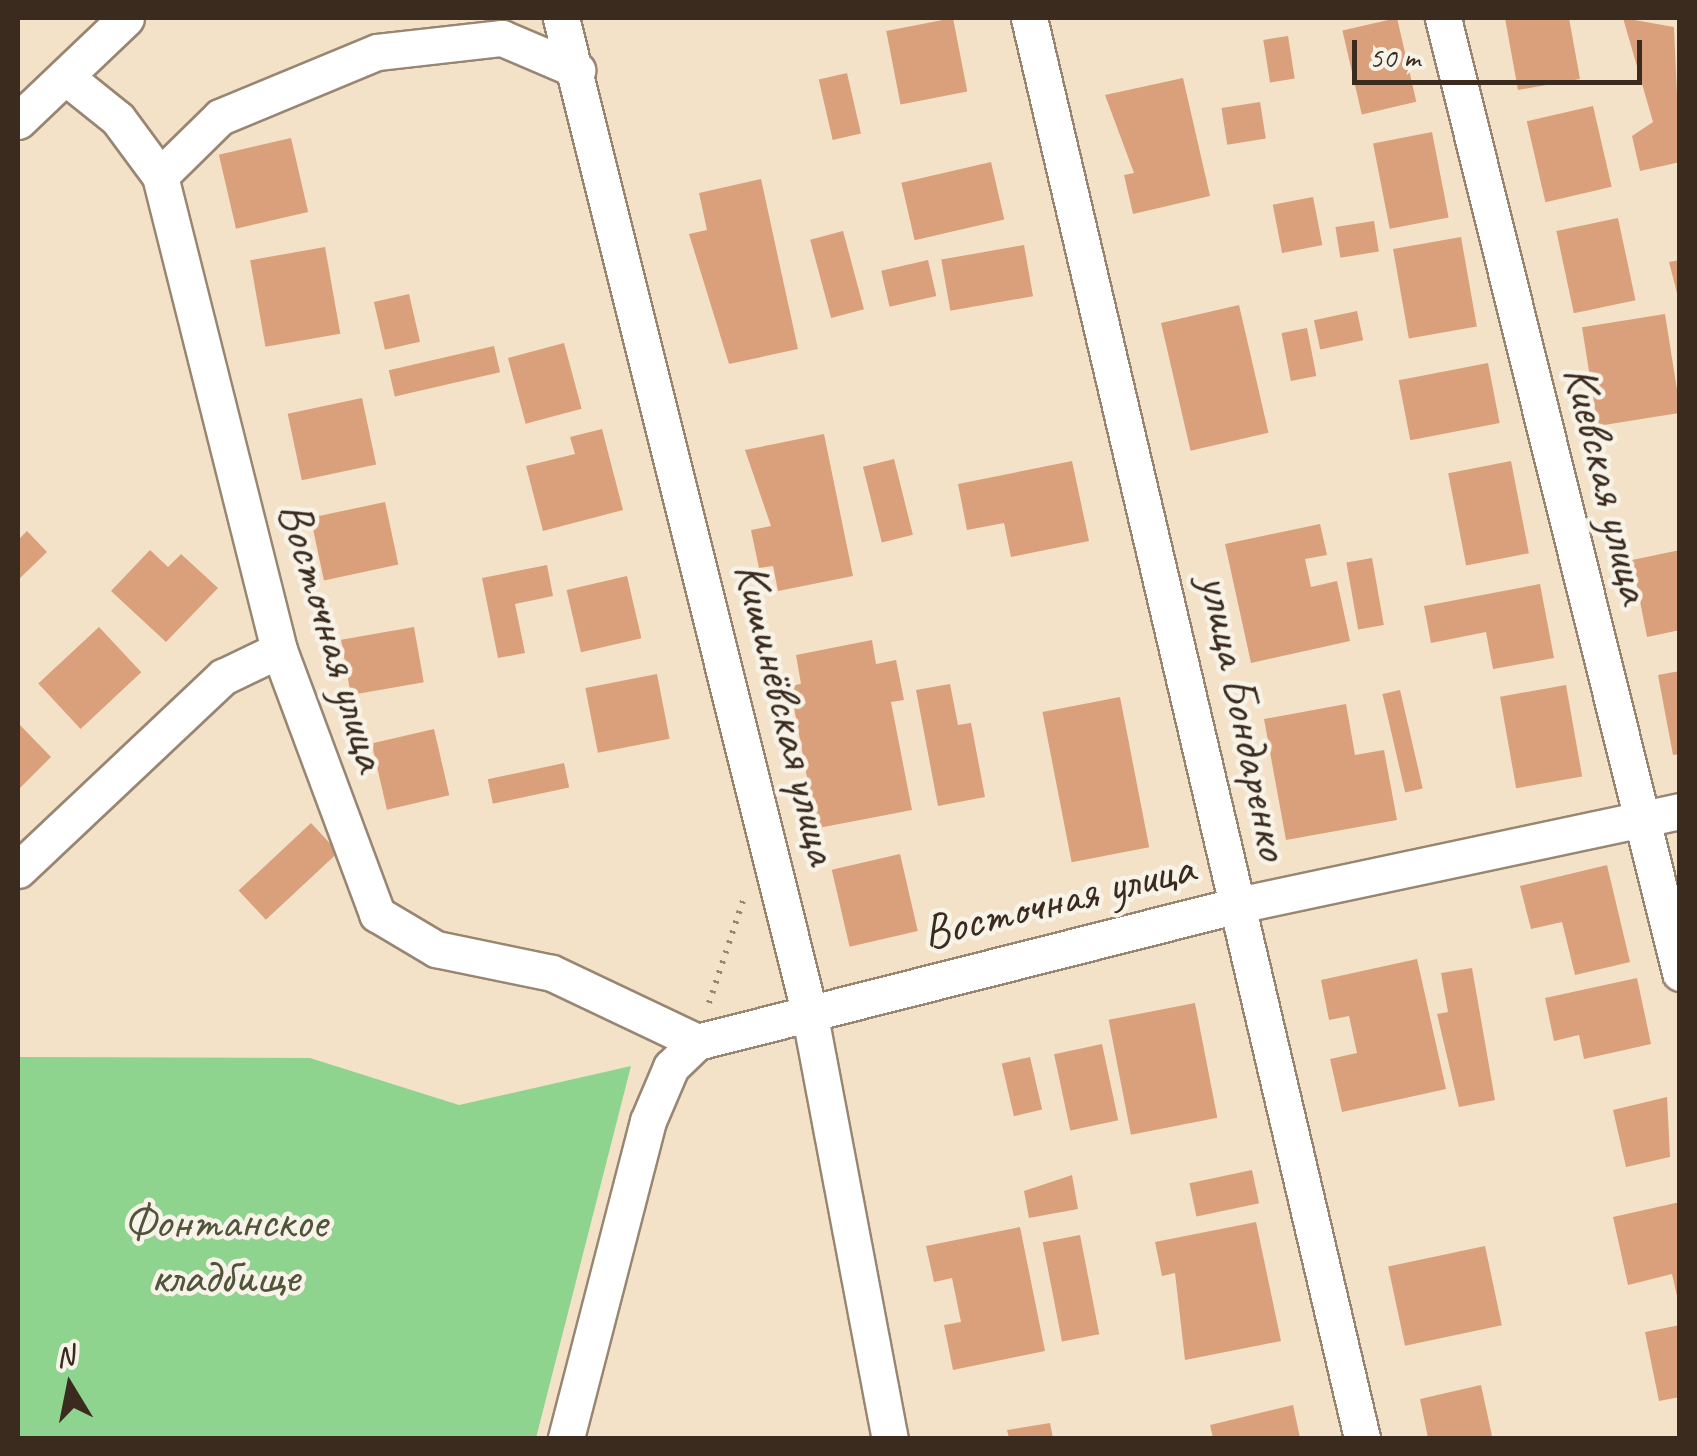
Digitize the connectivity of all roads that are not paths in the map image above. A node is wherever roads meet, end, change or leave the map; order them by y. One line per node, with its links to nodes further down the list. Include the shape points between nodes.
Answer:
1 (126, 18): 6 (street)
2 (561, 18): 5 (street, Кишинёвская улица)
3 (1029, 18): 13 (street, улица Бондаренко)
4 (1443, 18): 11 (street, Киевская улица)
5 (577, 70): 8 (street, via 502,38 377,52 220,116); 15 (street, Кишинёвская улица)
6 (68, 78): 7 (street); 8 (street, Восточная улица, via 118,119)
7 (18, 122)
8 (160, 176): 9 (street, Восточная улица)
9 (280, 650): 12 (street, via 223,677); 16 (street, Восточная улица, via 377,914 436,949 552,973)
10 (1680, 811): 11 (street, Восточная улица)
11 (1642, 816): 13 (street, Восточная улица); 14 (street, Киевская улица)
12 (18, 870)
13 (1238, 905): 15 (street, Восточная улица); 19 (street, улица Бондаренко)
14 (1680, 973)
15 (808, 1011): 16 (street, Восточная улица); 18 (street, Кишинёвская улица)
16 (697, 1042): 17 (street, via 671,1067 648,1120)
17 (566, 1438)
18 (890, 1438)
19 (1362, 1438)

